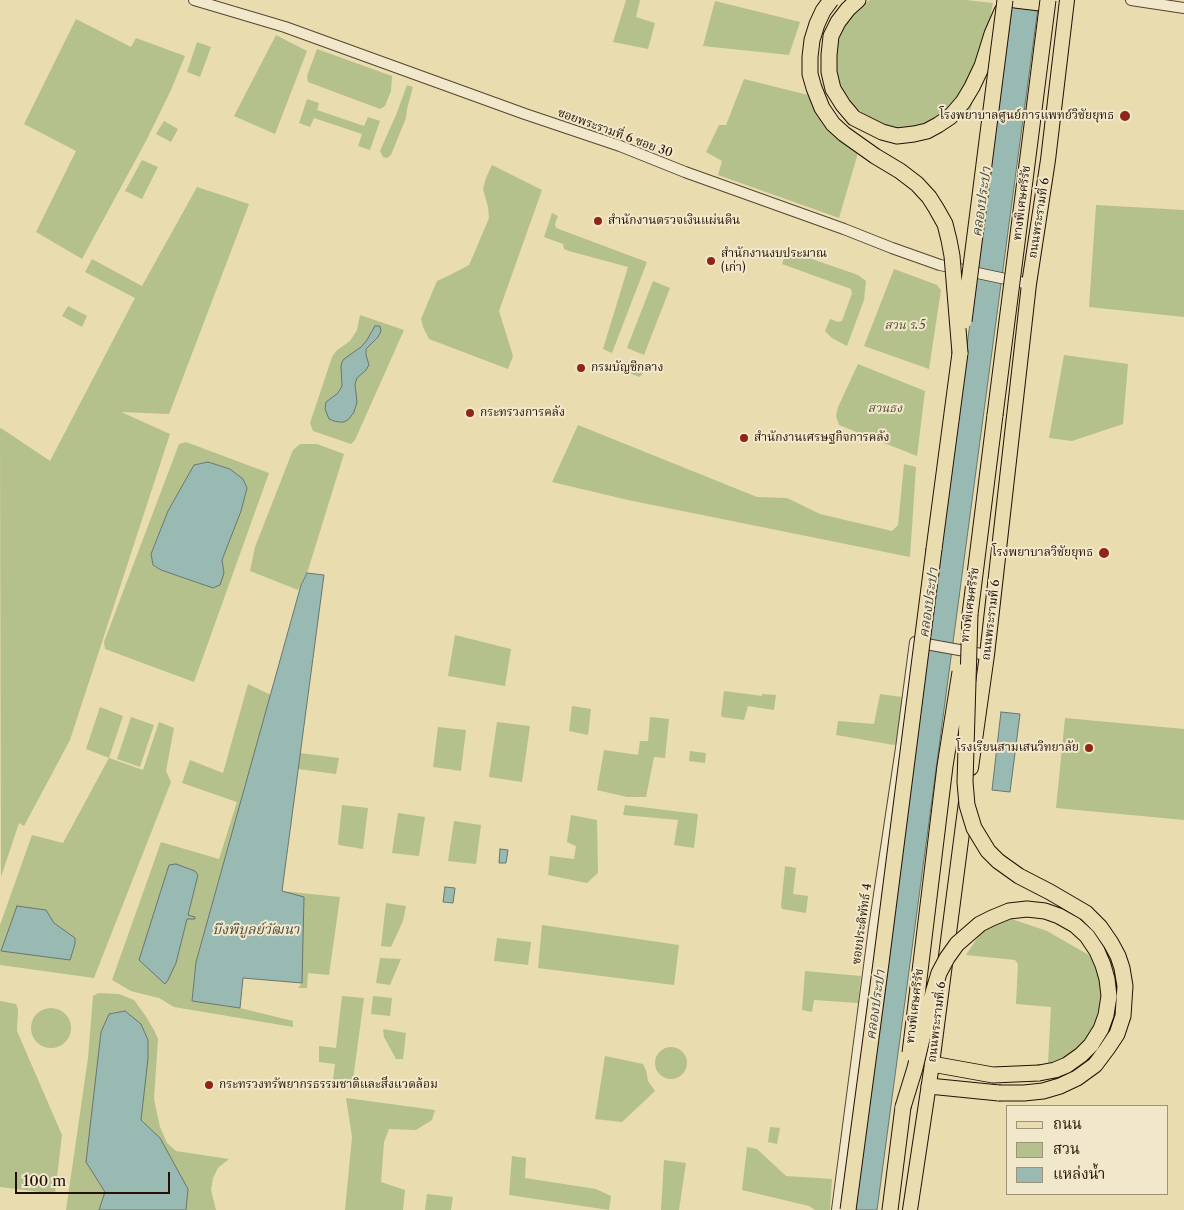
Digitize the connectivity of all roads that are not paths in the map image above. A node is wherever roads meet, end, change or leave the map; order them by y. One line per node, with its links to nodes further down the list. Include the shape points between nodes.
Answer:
1 (194, 0): 9 (street, ซอยพระรามที่ 6 ซอย 30, via 285,26 946,267)
2 (831, 0): 10 (highway, bridge, via 823,11 812,40 810,74 814,88 833,124 917,184 945,224 952,256)
3 (858, 0): 6 (highway, bridge, via 838,22 831,36 828,55 833,89 854,118 897,136 927,131 950,117 963,102 982,66 992,34)
4 (1067, 0): 9 (main road, ถนนพระรามที่ 6)
5 (1131, 0): 8 (street)
6 (1008, 1): 7 (highway); 10 (highway, bridge)
7 (1045, 1): 11 (highway, ทางพิเศษศรีรัช, bridge)
8 (1184, 8)
9 (1029, 284): 12 (main road, ถนนพระรามที่ 6)
10 (960, 352): 17 (highway, bridge)
11 (970, 614): 14 (highway, bridge, via 965,782 974,828 998,861 1086,913 1100,927 1122,968 1125,986 1123,1016 1116,1034 1095,1065 1060,1086 1024,1093); 15 (highway, ทางพิเศษศรีรัช, bridge, via 945,766)
12 (987, 655): 13 (main road, ถนนพระรามที่ 6); 16 (street, ซอยประดิพัทธ์ 4, via 915,642)
13 (932, 1064): 14 (main road, ถนนพระรามที่ 6); 15 (highway, bridge, via 993,1075 1039,1073 1067,1065 1081,1055 1101,1029 1109,996 1103,964 1087,936 1059,916 1027,909 1009,911 992,918 957,944 939,973 932,993)
14 (929, 1086): 19 (main road, ถนนพระรามที่ 6)
15 (903, 1107): 18 (highway, ทางพิเศษศรีรัช)
16 (838, 1210)
17 (848, 1210)
18 (890, 1210)
19 (910, 1210)

